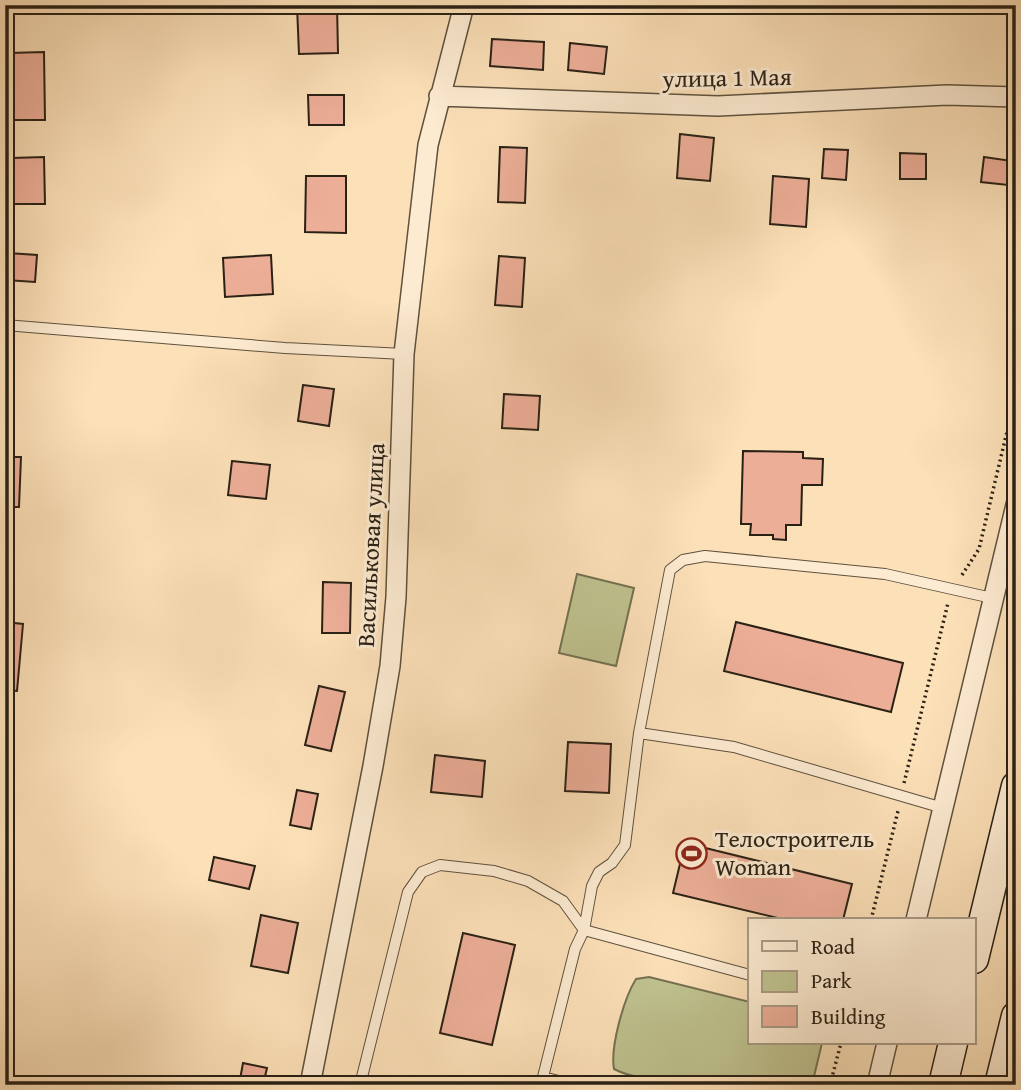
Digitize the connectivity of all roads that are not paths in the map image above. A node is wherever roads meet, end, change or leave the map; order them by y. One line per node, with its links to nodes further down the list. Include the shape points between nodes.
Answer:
1 (464, 5): 2 (street, Васильковая улица)
2 (439, 96): 3 (street, улица 1 Мая, via 718,106 947,95); 5 (street, Васильковая улица, via 428,145)
3 (1016, 97)
4 (5, 325): 5 (lane)
5 (404, 354): 19 (street, Васильковая улица, via 390,666)
6 (1016, 505): 7 (street)
7 (992, 598): 8 (lane, via 885,574 705,556 683,560 670,570); 10 (street)
8 (639, 733): 10 (lane, via 734,747); 12 (lane, via 625,845 592,886)
9 (1016, 786): 13 (main road)
10 (943, 808): 11 (street)
11 (916, 918)
12 (584, 930): 14 (lane); 18 (lane, via 575,949); 20 (lane, via 563,901 527,881 457,866 440,865 422,872 408,892)
13 (976, 951)
14 (748, 974)
15 (1016, 1016): 24 (main road)
16 (887, 1044): 22 (street)
17 (953, 1044): 23 (main road)
18 (542, 1081): 21 (lane)
19 (310, 1085)
20 (360, 1085)
21 (574, 1085)
22 (877, 1085)
23 (943, 1085)
24 (999, 1085)

